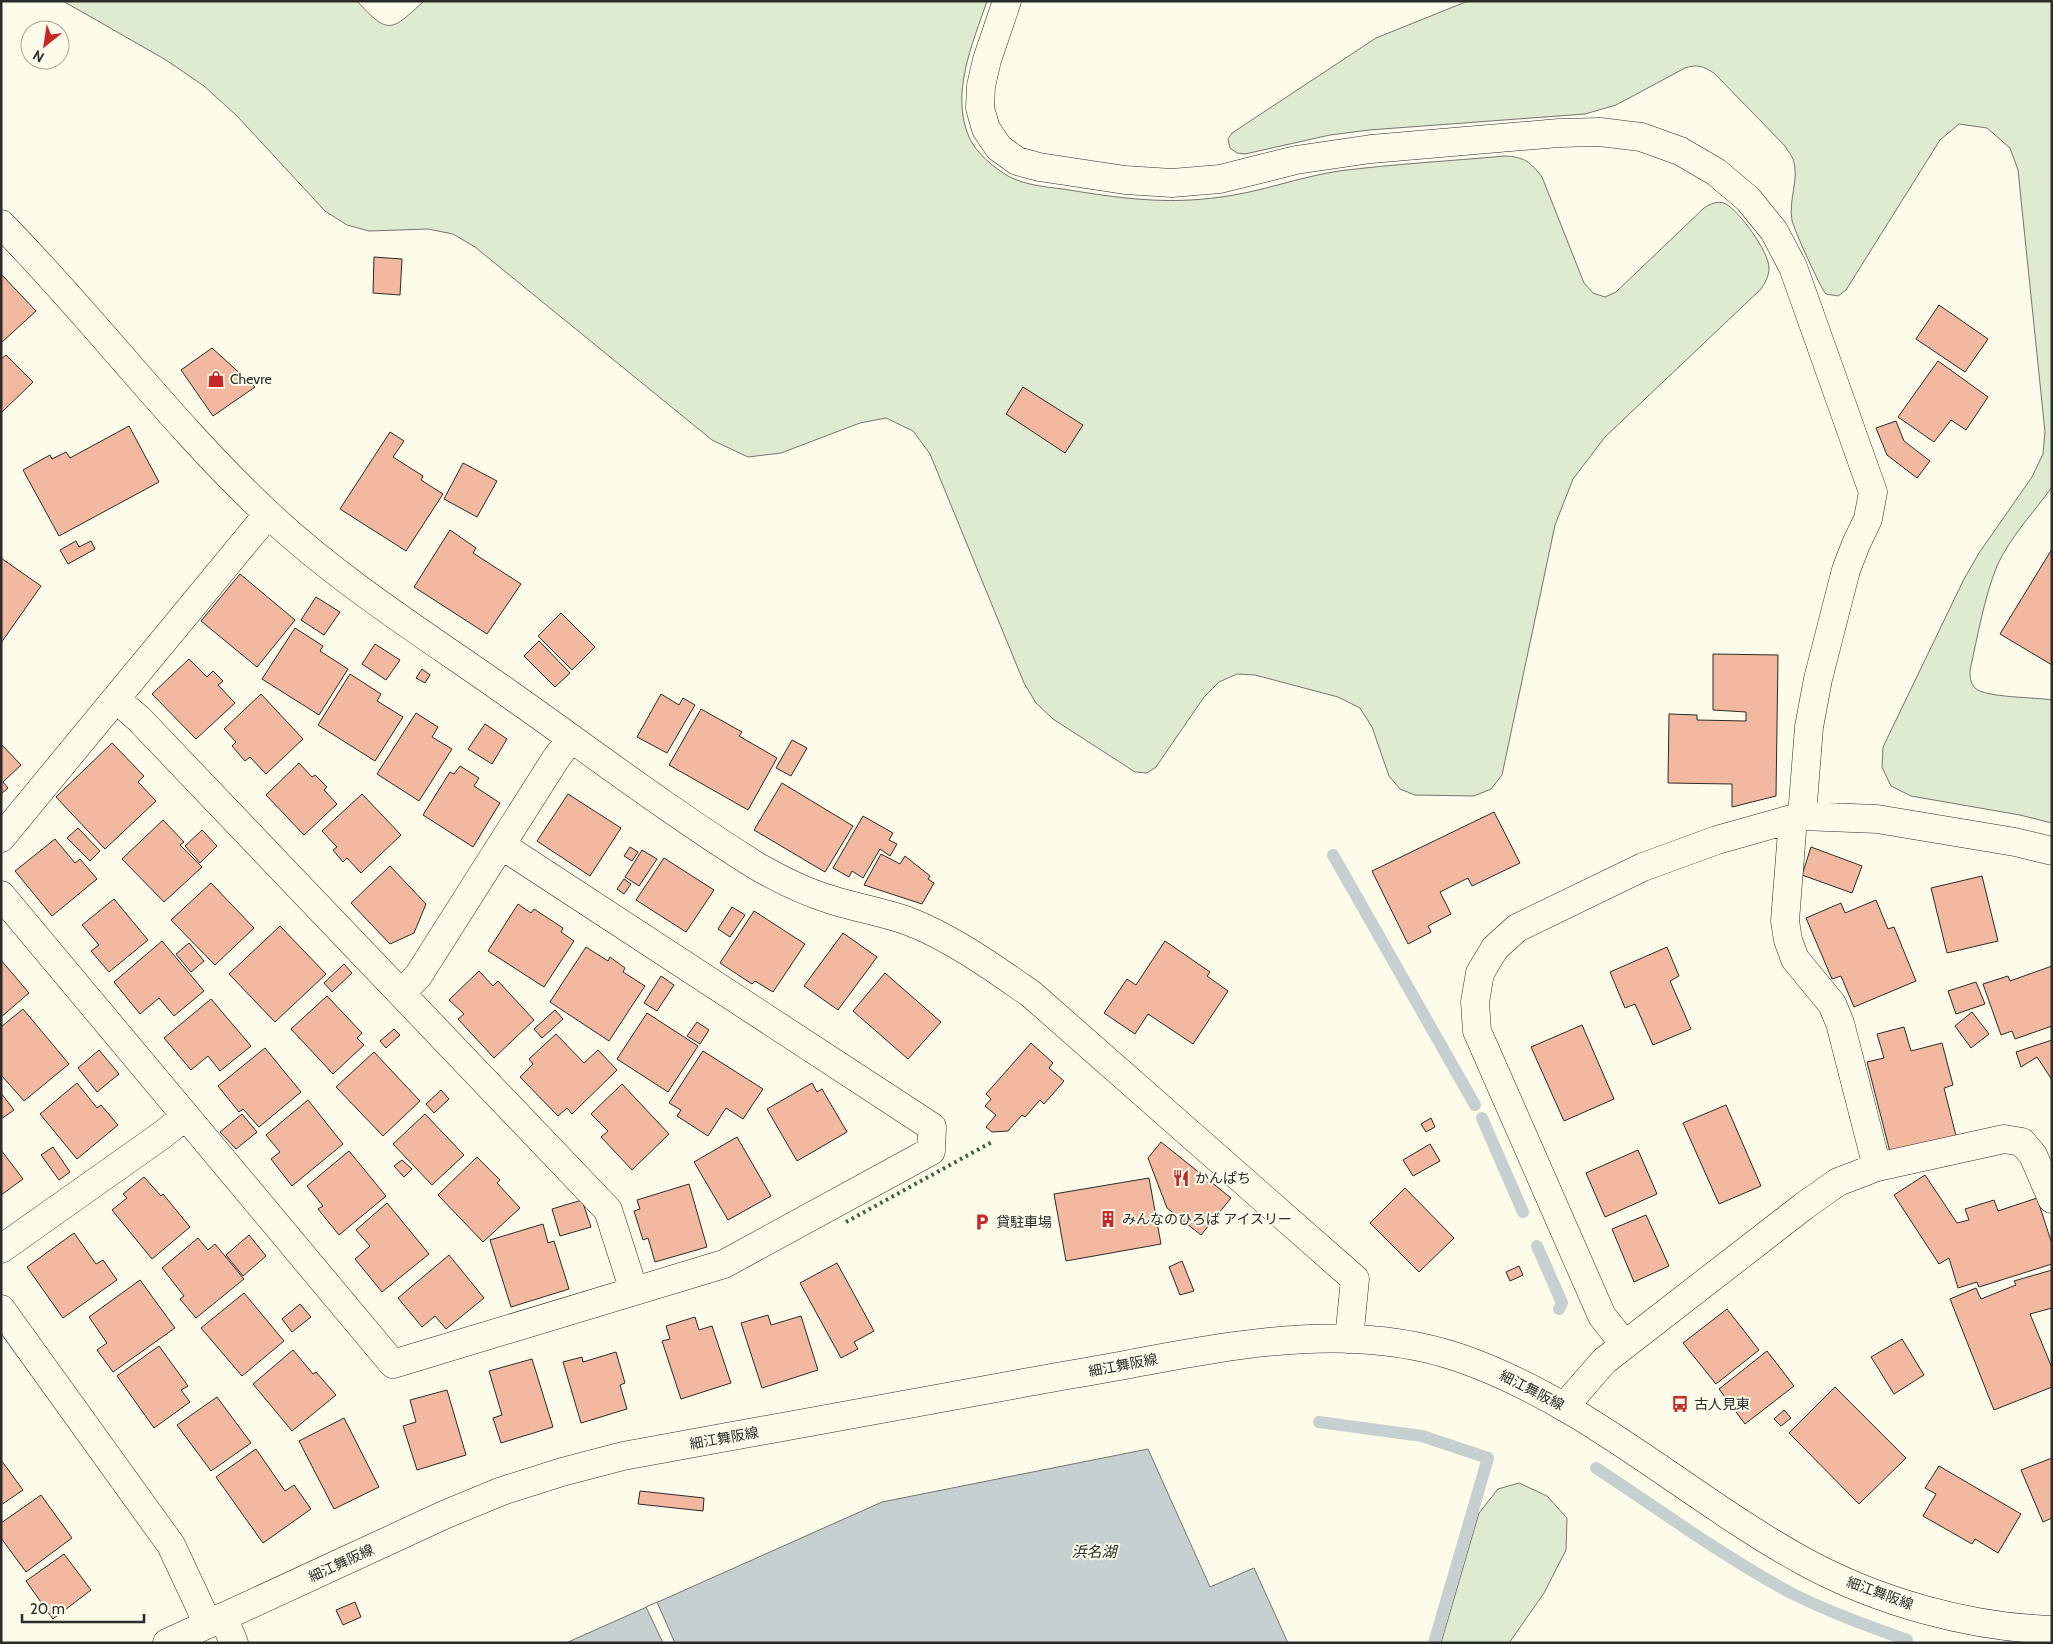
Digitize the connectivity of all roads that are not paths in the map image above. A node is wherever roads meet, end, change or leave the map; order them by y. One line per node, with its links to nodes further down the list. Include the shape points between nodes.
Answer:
1 (1007, 1): 6 (street, via 987,60 980,108 986,129 999,148 1017,161 1039,167 1172,184 1220,179 1296,160 1371,148 1600,132 1641,137 1680,151 1716,172 1748,199 1774,231 1793,267 1873,492 1868,519 1846,570 1818,679)
2 (1, 224): 3 (street, via 202,449)
3 (268, 514): 4 (street); 5 (street, via 326,564)
4 (116, 699): 7 (street); 11 (street, via 139,719)
5 (571, 738): 8 (street); 18 (street, via 758,867 831,900 909,921 992,967 1031,994 1355,1279)
6 (1798, 817): 9 (street, via 1877,819); 13 (street, via 1785,921 1788,940 1795,959 1832,1004 1840,1023); 19 (street, via 1717,840 1643,867 1517,928 1495,948 1480,973 1475,1002 1478,1031 1602,1316)
7 (1, 838)
8 (501, 845): 11 (street, via 418,976); 16 (street, via 932,1127 931,1151 724,1264)
9 (2052, 851)
10 (1, 895): 12 (street)
11 (401, 993): 16 (street, via 608,1210)
12 (186, 1116): 15 (street); 16 (street, via 392,1364)
13 (1877, 1167): 14 (street, via 2004,1139 2022,1142 2033,1155); 19 (street, via 1838,1182 1811,1201)
14 (2052, 1199)
15 (1, 1250)
16 (634, 1291)
17 (1, 1309): 21 (street, via 171,1545)
18 (1349, 1339): 20 (street, 細江舞阪線, via 1403,1344 1455,1356 1506,1375); 21 (street, 細江舞阪線, via 1295,1340 1161,1358 614,1459 502,1491)
19 (1625, 1345): 20 (street, via 1604,1361)
20 (1564, 1406): 22 (street, 細江舞阪線, via 1756,1533 1807,1563 1861,1588 1917,1607 1974,1621)
21 (215, 1621): 23 (street, 細江舞阪線); 24 (street)
22 (2052, 1630)
23 (167, 1643)
24 (234, 1643)

